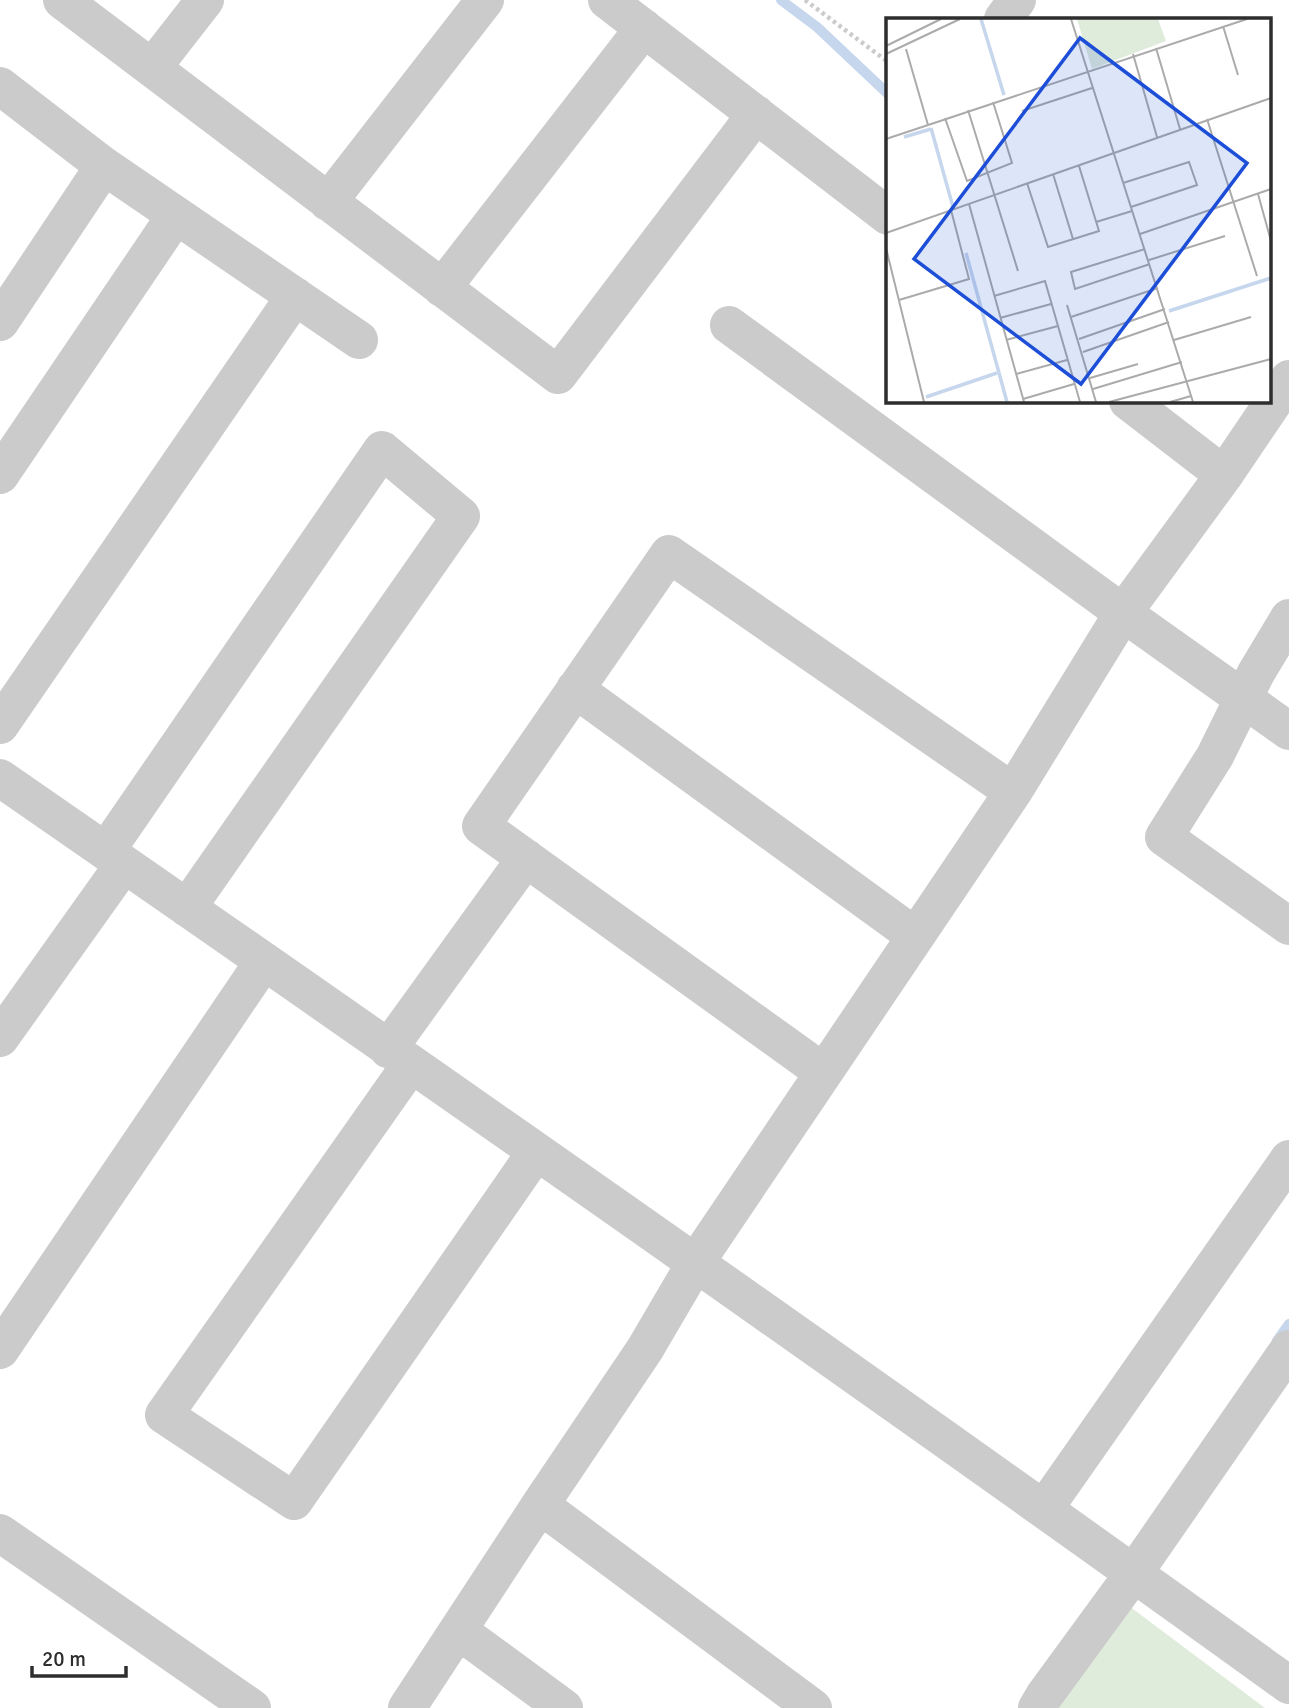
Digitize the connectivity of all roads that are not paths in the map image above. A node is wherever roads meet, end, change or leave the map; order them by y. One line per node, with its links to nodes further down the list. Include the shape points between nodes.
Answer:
1 (62, 0): 8 (street)
2 (205, 0): 8 (street)
3 (485, 0): 12 (street)
4 (607, 0): 7 (street)
5 (1017, 0): 6 (street)
6 (1004, 18)
7 (644, 28): 10 (street); 15 (street)
8 (152, 68): 12 (street)
9 (0, 86): 11 (street)
10 (756, 114): 13 (street); 15 (street, via 558,375)
11 (104, 166): 14 (street); 17 (street)
12 (328, 202): 15 (street)
13 (886, 214)
14 (176, 215): 16 (street); 22 (street)
15 (442, 288)
16 (295, 296): 19 (street); 28 (street)
17 (0, 322)
18 (729, 325): 24 (street)
19 (359, 340)
20 (1129, 402): 23 (street)
21 (1267, 402): 23 (street)
22 (0, 475)
23 (1224, 475): 24 (street)
24 (1123, 613): 27 (street); 31 (street)
25 (1289, 618): 27 (street)
26 (575, 689): 31 (street, via 669,554); 33 (street, via 481,825); 36 (street)
27 (1245, 699): 29 (street); 35 (street, via 1164,837)
28 (0, 725)
29 (1289, 731)
30 (0, 778): 32 (street)
31 (1013, 792): 36 (street)
32 (115, 858): 34 (street); 34 (street, via 382,450 461,516); 38 (street)
33 (526, 858): 39 (street); 40 (street)
34 (187, 908): 37 (street)
35 (1289, 926)
36 (915, 936): 40 (street)
37 (264, 961): 39 (street); 45 (street)
38 (0, 1038)
39 (399, 1057): 41 (street); 41 (street, via 164,1415 293,1501)
40 (823, 1072): 43 (street)
41 (536, 1152): 43 (street)
42 (1289, 1159): 47 (street)
43 (696, 1262): 46 (street, via 645,1349); 47 (street)
44 (1289, 1349): 49 (street)
45 (0, 1350)
46 (540, 1505): 50 (street); 55 (street)
47 (1044, 1509): 49 (street)
48 (0, 1533): 52 (street)
49 (1125, 1567): 51 (street); 56 (street)
50 (459, 1630): 53 (street); 54 (street)
51 (1289, 1685)
52 (252, 1708)
53 (408, 1708)
54 (564, 1708)
55 (813, 1708)
56 (1037, 1708)

